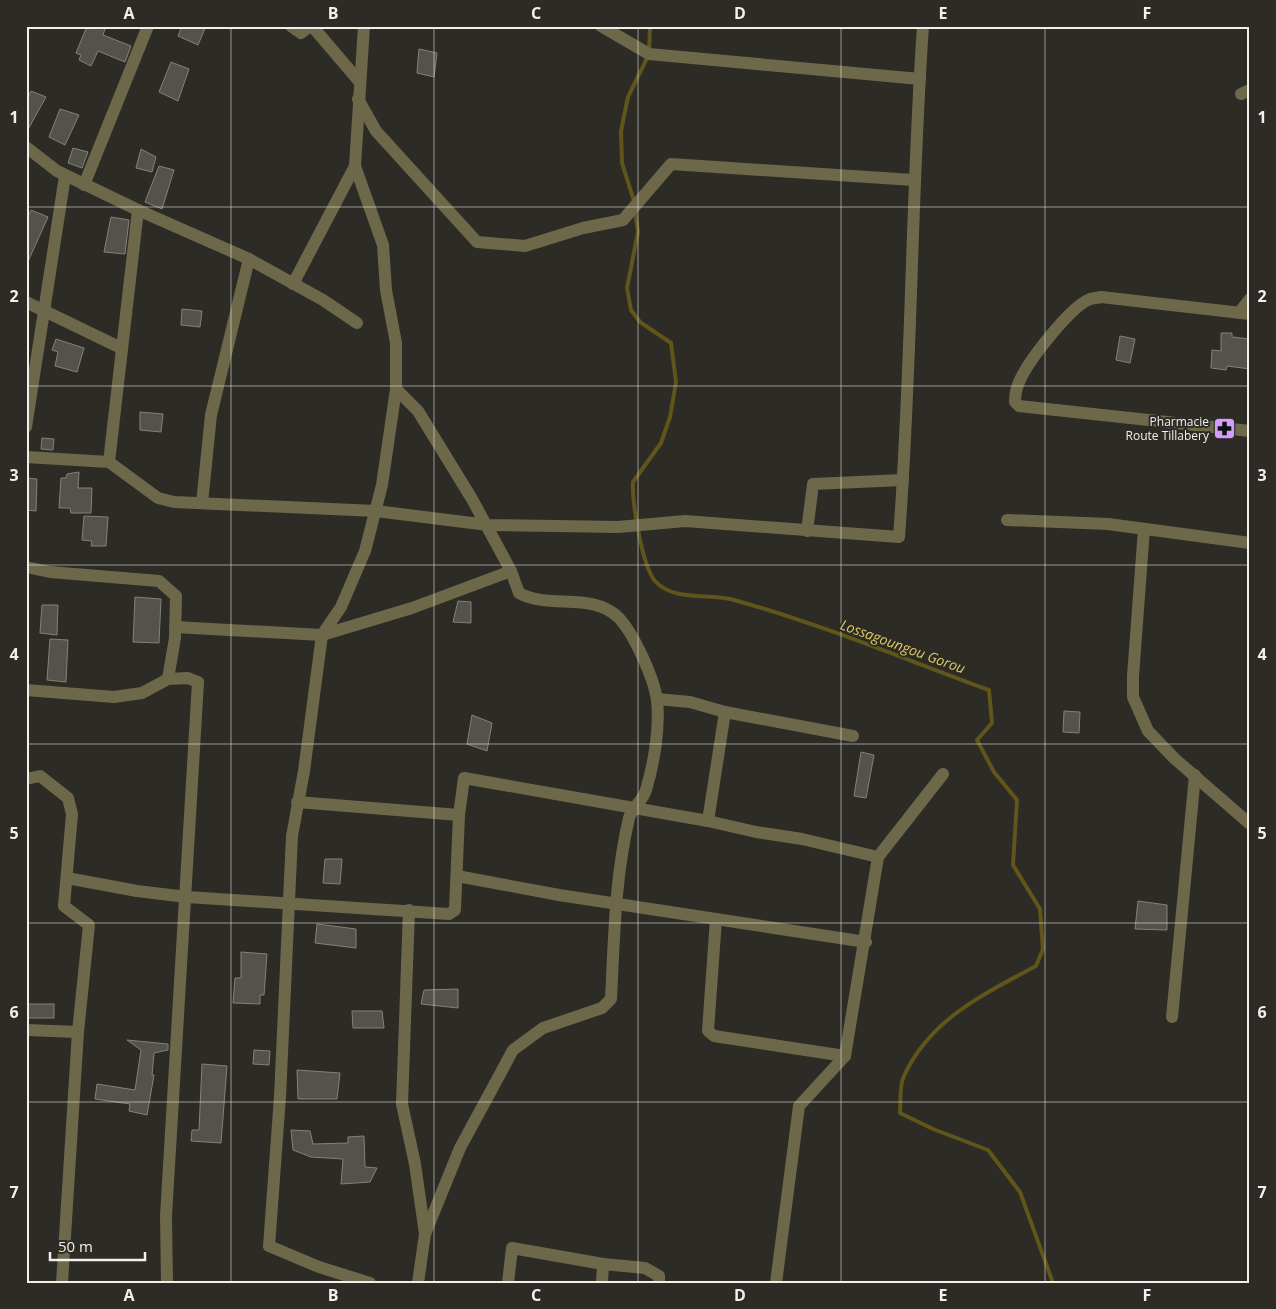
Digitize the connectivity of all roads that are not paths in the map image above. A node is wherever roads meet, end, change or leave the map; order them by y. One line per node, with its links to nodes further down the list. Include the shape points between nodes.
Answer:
1 (148, 26): 14 (street)
2 (291, 26): 3 (street, via 301,33)
3 (311, 26): 8 (street)
4 (364, 26): 8 (street)
5 (602, 26): 7 (street, via 649,54)
6 (925, 28): 7 (street)
7 (920, 79): 13 (street)
8 (359, 81): 9 (street)
9 (358, 98): 11 (street); 13 (street, via 376,131 477,242 524,246 623,220 671,164)
10 (26, 147): 12 (street)
11 (355, 166): 17 (street); 24 (street, via 383,245 386,290 396,343)
12 (66, 176): 14 (street); 20 (street)
13 (913, 180): 29 (street)
14 (84, 185): 15 (street)
15 (138, 210): 16 (street); 23 (street)
16 (249, 259): 17 (street); 30 (street, via 212,415)
17 (293, 284): 22 (street)
18 (1250, 299): 21 (street)
19 (26, 302): 20 (street)
20 (43, 310): 23 (street); 25 (street)
21 (1244, 313): 26 (street, via 1102,297 1090,299 1072,312 1028,366 1019,382 1015,402 1019,406)
22 (357, 323)
23 (121, 348): 28 (street)
24 (396, 389): 31 (street); 33 (street, via 418,412)
25 (26, 427)
26 (1250, 432)
27 (26, 457): 28 (street)
28 (109, 462): 30 (street, via 158,498)
29 (903, 480): 35 (street, via 812,484); 35 (street, via 899,537)
30 (202, 503): 31 (street)
31 (376, 511): 33 (street); 40 (street, via 341,607)
32 (1007, 520): 34 (street, via 1047,520)
33 (488, 525): 35 (street, via 618,527 677,521); 38 (street)
34 (1144, 529): 36 (street); 47 (street, via 1133,698 1148,731)
35 (807, 531)
36 (1250, 543)
37 (26, 567): 39 (street, via 159,581 176,596)
38 (512, 571): 40 (street, via 405,611); 43 (street, via 519,593 531,599 597,603 619,618 646,662)
39 (174, 627): 40 (street); 41 (street)
40 (322, 635): 49 (street)
41 (168, 679): 42 (street, via 142,693 114,697); 57 (street, via 188,678 198,682)
42 (26, 690)
43 (656, 699): 44 (street, via 690,702); 50 (street, via 655,739 648,783 644,797)
44 (725, 712): 45 (street); 52 (street)
45 (853, 736)
46 (943, 774): 54 (street)
47 (1195, 775): 53 (street); 63 (street)
48 (26, 779): 56 (street, via 40,776 68,798 72,814)
49 (298, 802): 51 (street); 58 (street, via 292,836)
50 (634, 808): 51 (street, via 464,778); 52 (street); 59 (street)
51 (459, 815): 55 (street)
52 (708, 822): 54 (street)
53 (1250, 824)
54 (878, 857): 62 (street)
55 (457, 876): 59 (street); 60 (street, via 455,910 449,914)
56 (67, 878): 57 (street); 65 (street, via 64,908 89,925)
57 (187, 897): 58 (street); 70 (street, via 166,1216)
58 (288, 904): 60 (street); 71 (street, via 280,1097 269,1246 319,1267)
59 (616, 904): 61 (street); 67 (street, via 611,999 602,1008 543,1028 513,1050 460,1148)
60 (409, 910): 67 (street, via 402,1104)
61 (716, 919): 62 (street); 66 (street, via 708,1031 714,1036)
62 (866, 942): 66 (street)
63 (1172, 1017)
64 (26, 1030): 65 (street)
65 (78, 1032): 69 (street)
66 (845, 1056): 76 (street, via 799,1106)
67 (425, 1234): 72 (street)
68 (603, 1264): 73 (street, via 512,1248); 74 (street); 75 (street, via 645,1268 659,1276)
69 (62, 1283)
70 (167, 1283)
71 (370, 1283)
72 (418, 1283)
73 (508, 1283)
74 (602, 1283)
75 (659, 1283)
76 (776, 1283)

